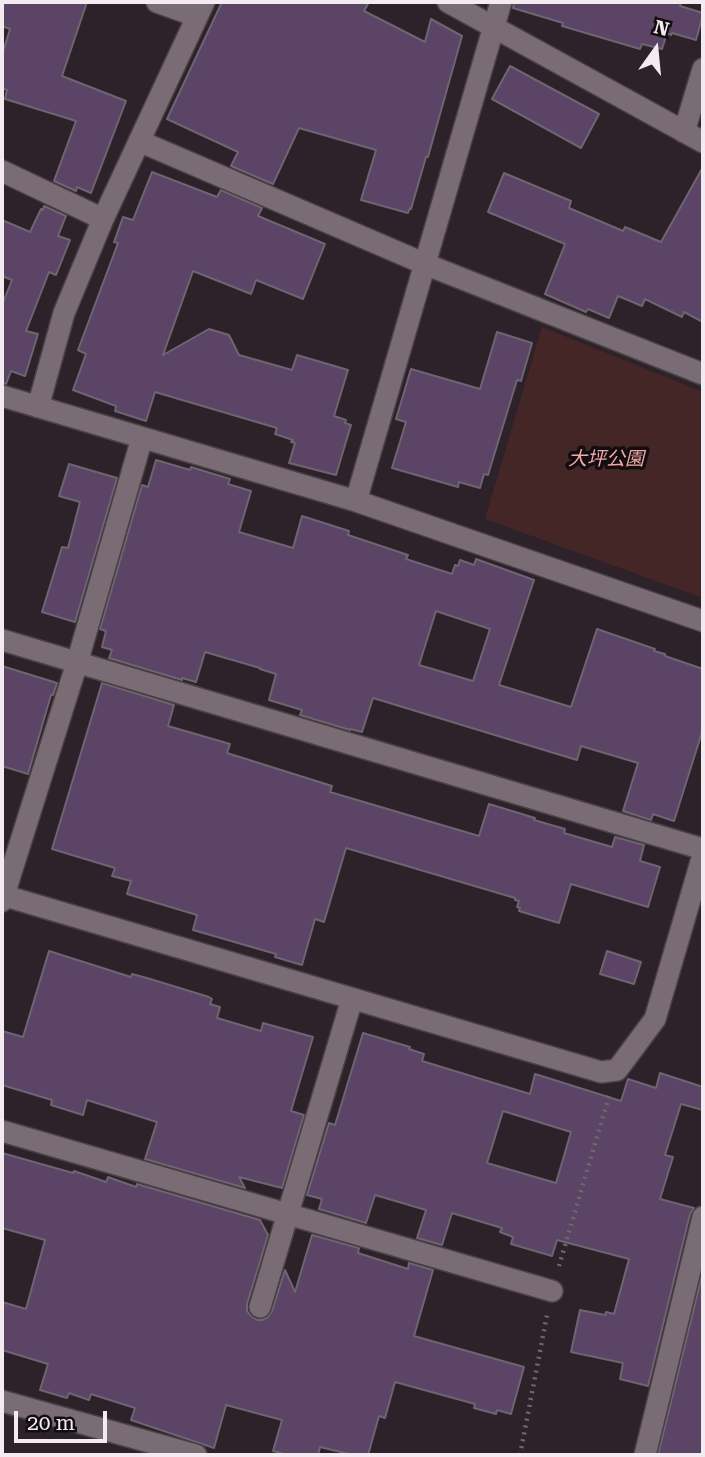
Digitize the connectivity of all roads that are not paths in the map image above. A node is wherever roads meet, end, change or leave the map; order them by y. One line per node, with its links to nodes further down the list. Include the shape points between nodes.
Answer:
1 (157, 2): 4 (street)
2 (449, 2): 5 (street)
3 (501, 2): 5 (street)
4 (200, 9): 8 (street)
5 (494, 27): 7 (street); 12 (street)
6 (703, 69): 7 (street)
7 (684, 132): 9 (street)
8 (139, 141): 11 (street); 12 (street)
9 (703, 142)
10 (2, 171): 11 (street)
11 (103, 219): 15 (street, via 64,313)
12 (425, 264): 13 (street); 17 (street)
13 (703, 374)
14 (2, 396): 15 (street)
15 (38, 407): 16 (street)
16 (142, 438): 17 (street); 20 (street)
17 (356, 501): 18 (street)
18 (703, 621)
19 (2, 640): 20 (street)
20 (77, 663): 21 (street); 23 (street)
21 (703, 849)
22 (703, 855): 24 (street, via 655,1019 609,1071)
23 (2, 897): 24 (street)
24 (352, 999): 26 (street)
25 (2, 1131): 26 (street)
26 (288, 1214): 28 (street); 29 (street)
27 (703, 1217): 32 (street)
28 (552, 1291)
29 (260, 1307)
30 (2, 1401): 31 (street)
31 (196, 1455)
32 (645, 1455)

